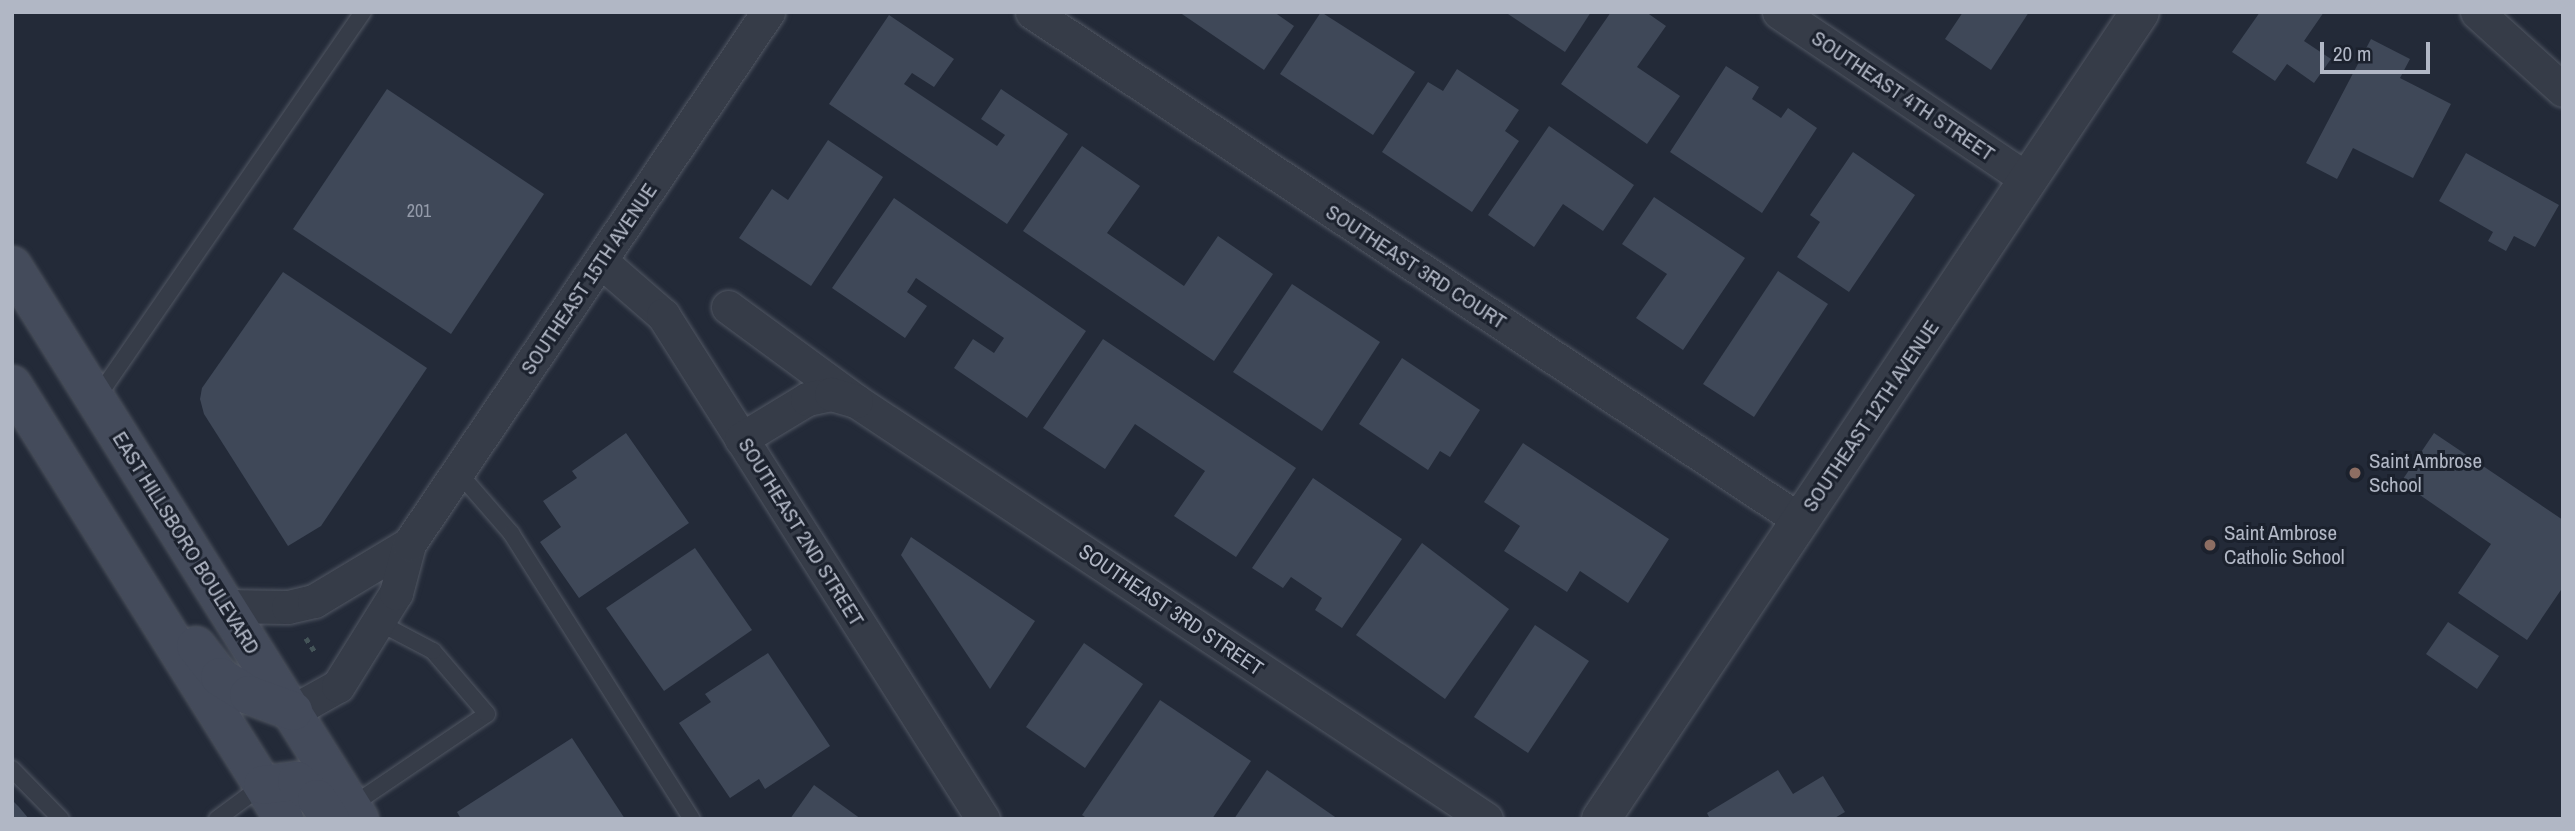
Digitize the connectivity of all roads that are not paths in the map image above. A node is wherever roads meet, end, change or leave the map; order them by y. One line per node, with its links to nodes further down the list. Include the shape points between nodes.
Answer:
1 (363, 12): 13 (lane)
2 (768, 12): 9 (street, SOUTHEAST 15TH AVENUE)
3 (1032, 12): 18 (street, SOUTHEAST 3RD COURT)
4 (1779, 12): 8 (street, SOUTHEAST 4TH STREET)
5 (2140, 12): 8 (street, SOUTHEAST 12TH AVENUE)
6 (2477, 12): 7 (street)
7 (2563, 90)
8 (2028, 180): 18 (street, SOUTHEAST 12TH AVENUE)
9 (602, 262): 15 (street, SOUTHEAST 2ND STREET, via 663,315); 16 (street, SOUTHEAST 15TH AVENUE)
10 (12, 267): 13 (main road, EAST HILLSBORO BOULEVARD)
11 (728, 307): 14 (street, SOUTHEAST 3RD STREET)
12 (12, 385): 17 (main road)
13 (95, 400): 20 (main road, EAST HILLSBORO BOULEVARD)
14 (856, 401): 15 (street, SOUTHEAST 3RD STREET, via 831,394 807,399); 31 (street, SOUTHEAST 3RD STREET)
15 (741, 439): 30 (street, SOUTHEAST 2ND STREET)
16 (458, 472): 19 (street, SOUTHEAST 15TH AVENUE); 29 (lane, via 511,533)
17 (80, 494): 22 (main road, via 220,677 248,695); 24 (main road)
18 (1801, 521): 32 (street, SOUTHEAST 12TH AVENUE)
19 (409, 544): 20 (street, SOUTHEAST 15TH AVENUE, via 314,601 288,607); 21 (street, SOUTHEAST 15TH AVENUE, via 396,593)
20 (226, 606): 22 (main road, EAST HILLSBORO BOULEVARD)
21 (378, 622): 22 (street, SOUTHEAST 15TH AVENUE, via 338,686); 25 (lane, via 433,651 487,714)
22 (293, 711): 25 (main road, EAST HILLSBORO BOULEVARD)
23 (12, 769): 26 (lane)
24 (262, 785): 25 (main road, via 297,781 317,799); 27 (lane); 28 (main road)
25 (347, 815)
26 (61, 819)
27 (217, 819)
28 (284, 819)
29 (692, 819)
30 (983, 819)
31 (1486, 819)
32 (1601, 819)

